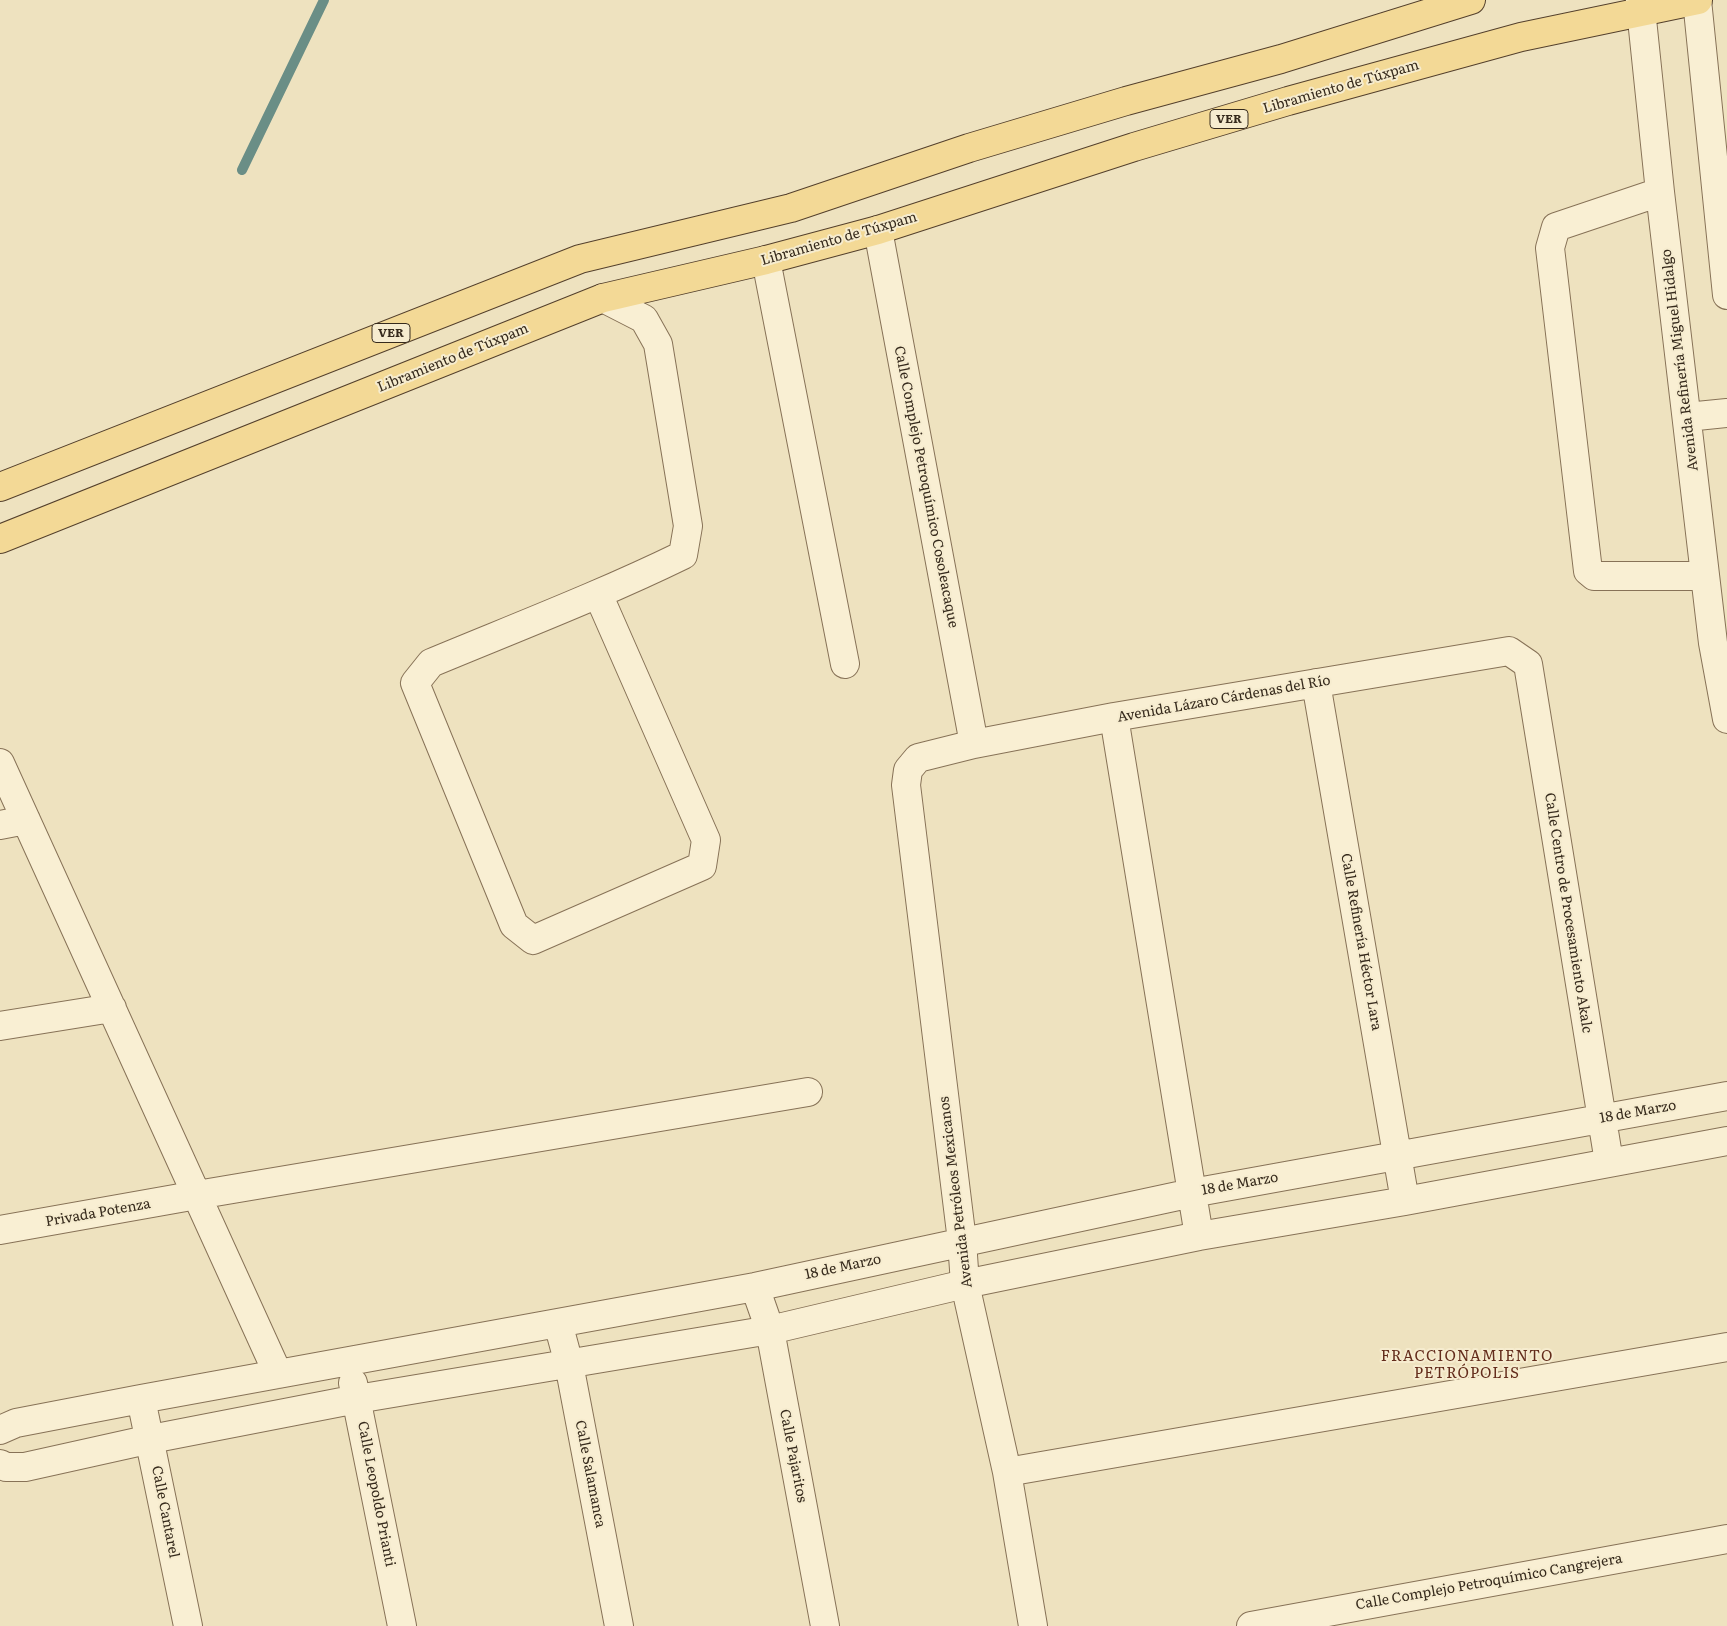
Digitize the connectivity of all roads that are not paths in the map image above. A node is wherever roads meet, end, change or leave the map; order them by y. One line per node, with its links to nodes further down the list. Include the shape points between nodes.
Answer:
1 (1471, 0): 11 (main road, VER, via 1280,59 969,148 791,208 580,259)
2 (1697, 0): 3 (main road, Libramiento de Túxpam / VER); 7 (street)
3 (1641, 7): 4 (street, Avenida Refinería Miguel Hidalgo); 5 (main road, Libramiento de Túxpam / VER, via 1521,37 1134,146)
4 (1660, 192): 10 (street, Avenida Refinería Miguel Hidalgo); 13 (street, via 1556,228 1550,248 1588,571 1594,576)
5 (878, 230): 6 (main road, Libramiento de Túxpam / VER); 21 (street, Calle Complejo Petroquímico Cosoleacaque)
6 (766, 260): 8 (main road, Libramiento de Túxpam / VER); 16 (street)
7 (1727, 295)
8 (603, 298): 12 (main road, Libramiento de Túxpam / VER); 14 (street, via 644,319 658,344 688,526 683,555)
9 (1727, 412): 10 (street)
10 (1687, 417): 13 (street, Avenida Refinería Miguel Hidalgo)
11 (0, 487)
12 (0, 539)
13 (1705, 576): 15 (street, Avenida Refinería Miguel Hidalgo)
14 (598, 594): 14 (street, via 431,663 415,683 514,925 533,940 702,866 706,840)
15 (1720, 642): 20 (street, Avenida Refinería Miguel Hidalgo)
16 (845, 664)
17 (1528, 664): 18 (street, Avenida Lázaro Cárdenas del Río, via 1509,651); 29 (street, Calle Centro de Procesamiento Akalc)
18 (1316, 683): 19 (street, Avenida Lázaro Cárdenas del Río); 31 (street, Calle Refinería Héctor Lara)
19 (1114, 717): 21 (street, Avenida Lázaro Cárdenas del Río); 33 (street)
20 (1727, 719)
21 (974, 744): 22 (street, Avenida Lázaro Cárdenas del Río)
22 (918, 758): 38 (street, Avenida Petróleos Mexicanos, via 908,770 906,785)
23 (0, 763): 24 (street)
24 (13, 823): 25 (street)
25 (112, 1008): 26 (street); 34 (street)
26 (0, 1026)
27 (808, 1092): 34 (street, Privada Potenza)
28 (1727, 1096): 29 (street, 18 de Marzo)
29 (1602, 1119): 31 (street, 18 de Marzo); 32 (street, Calle Centro de Procesamiento Akalc)
30 (1727, 1141): 32 (street)
31 (1397, 1155): 33 (street, 18 de Marzo); 35 (street, Calle Refinería Héctor Lara)
32 (1609, 1162): 35 (street)
33 (1192, 1193): 37 (street); 38 (street, 18 de Marzo)
34 (197, 1195): 36 (street, Privada Potenza); 46 (street)
35 (1405, 1201): 37 (street)
36 (0, 1230)
37 (1199, 1236): 39 (street)
38 (962, 1242): 39 (street, Avenida Petróleos Mexicanos); 40 (street, 18 de Marzo)
39 (965, 1284): 42 (street); 52 (street, Avenida Petróleos Mexicanos)
40 (756, 1286): 41 (street, 18 de Marzo); 42 (street, Calle Pajaritos)
41 (558, 1323): 44 (street, 18 de Marzo); 45 (street, Calle Salamanca)
42 (770, 1330): 45 (street); 57 (street, Calle Pajaritos)
43 (1727, 1347): 52 (street)
44 (347, 1362): 46 (street, 18 de Marzo); 48 (street, Calle Leopoldo Prianti)
45 (569, 1364): 48 (street); 56 (street, Calle Salamanca)
46 (278, 1374): 47 (street, 18 de Marzo)
47 (141, 1398): 49 (street, 18 de Marzo, via 16,1423); 50 (street, Calle Cantarel)
48 (357, 1399): 50 (street); 55 (street, Calle Leopoldo Prianti)
49 (0, 1430)
50 (151, 1439): 51 (street, via 26,1467); 54 (street, Calle Cantarel)
51 (0, 1464)
52 (1007, 1472): 58 (street, Avenida Petróleos Mexicanos)
53 (1727, 1539): 59 (street, Calle Complejo Petroquímico Cangrejera)
54 (188, 1626)
55 (402, 1626)
56 (619, 1626)
57 (825, 1626)
58 (1033, 1626)
59 (1251, 1626)

